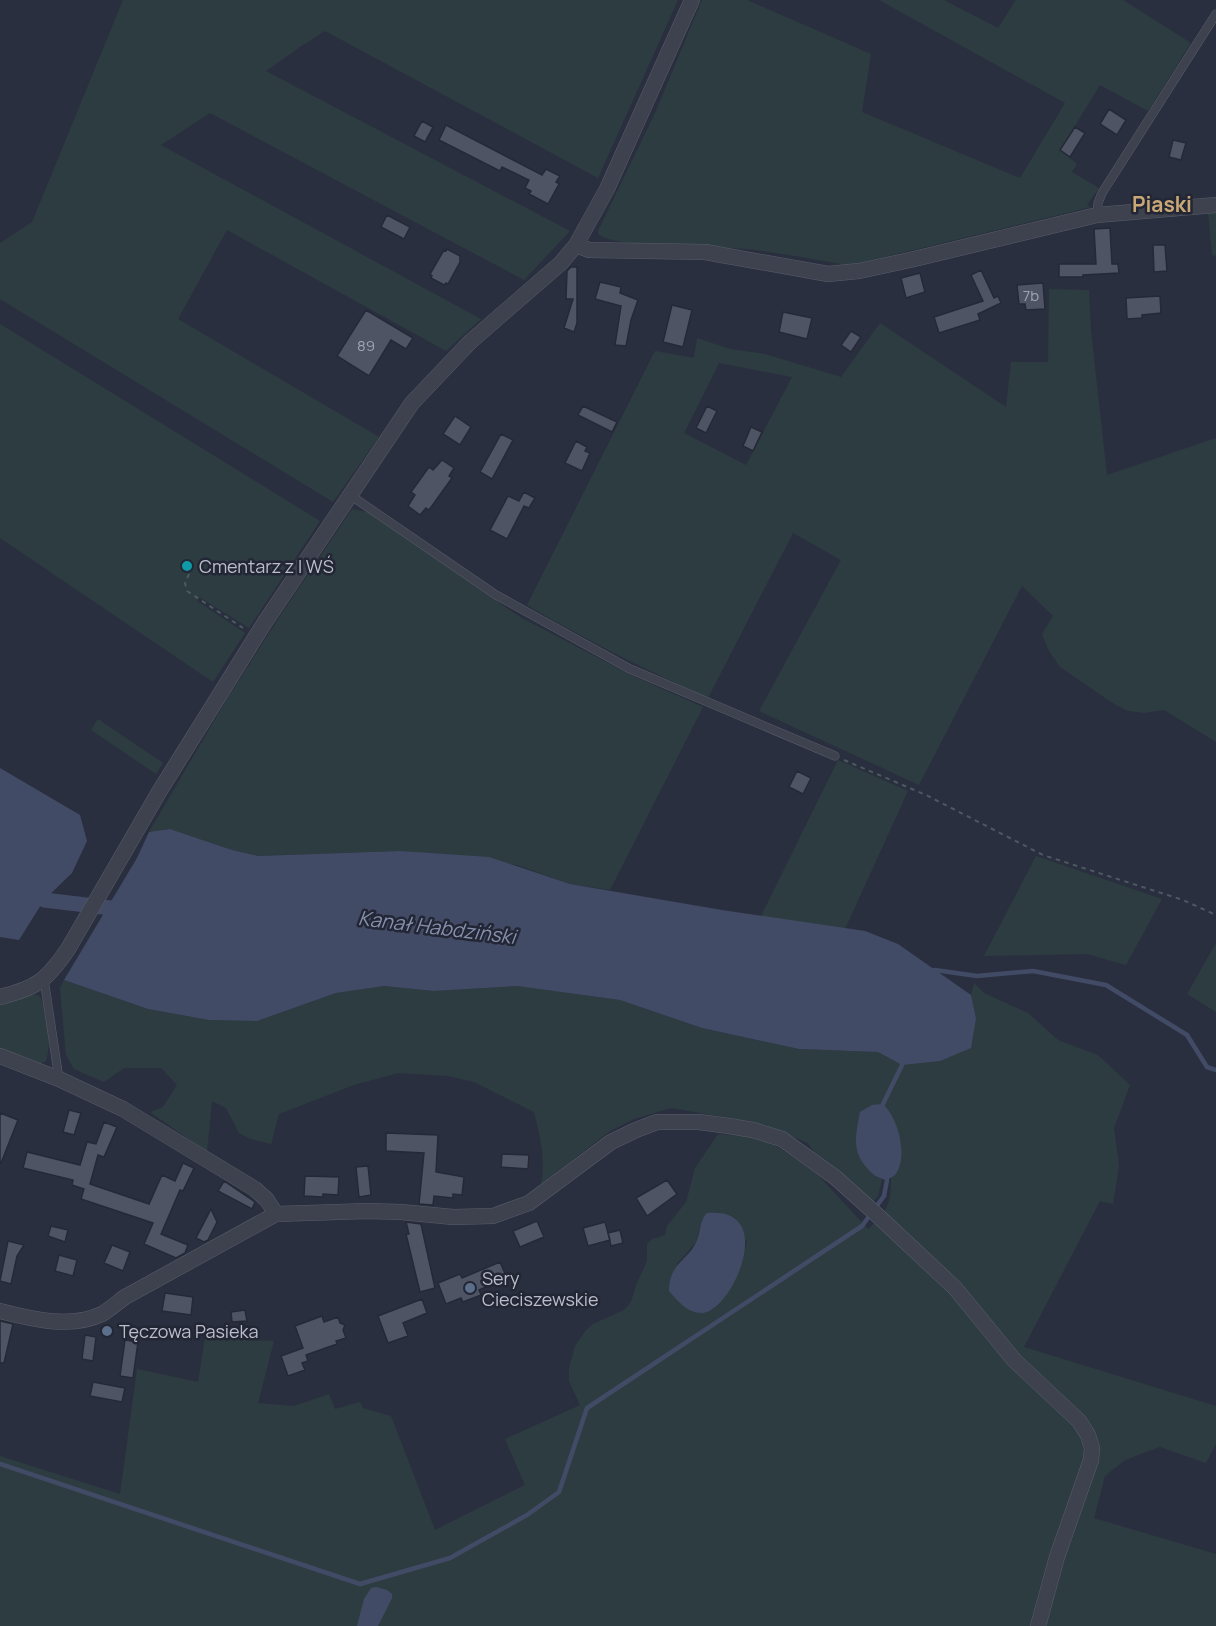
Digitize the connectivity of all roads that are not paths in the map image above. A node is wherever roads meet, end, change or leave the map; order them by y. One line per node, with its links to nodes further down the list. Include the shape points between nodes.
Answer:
1 (692, 0): 5 (street, via 607,189)
2 (1216, 14): 4 (lane, via 1100,197)
3 (1216, 205): 4 (street)
4 (1097, 215): 5 (street, via 859,271 828,274 705,252 589,250)
5 (576, 245): 6 (street, via 561,263 470,342 412,403)
6 (350, 495): 7 (lane, via 496,595 630,669); 8 (street, via 256,636 68,949)
7 (836, 756)
8 (44, 979): 9 (street, via 30,988); 11 (lane)
9 (0, 997)
10 (0, 1056): 11 (street)
11 (59, 1079): 12 (street, via 123,1109 222,1168 255,1189)
12 (276, 1214): 13 (street, via 94,1316 69,1322); 14 (street, via 368,1211 493,1216 529,1203 611,1142 657,1122 729,1126 782,1139 836,1178 955,1288 1014,1359 1079,1421 1088,1436 1091,1460)
13 (0, 1311)
14 (1038, 1626)

